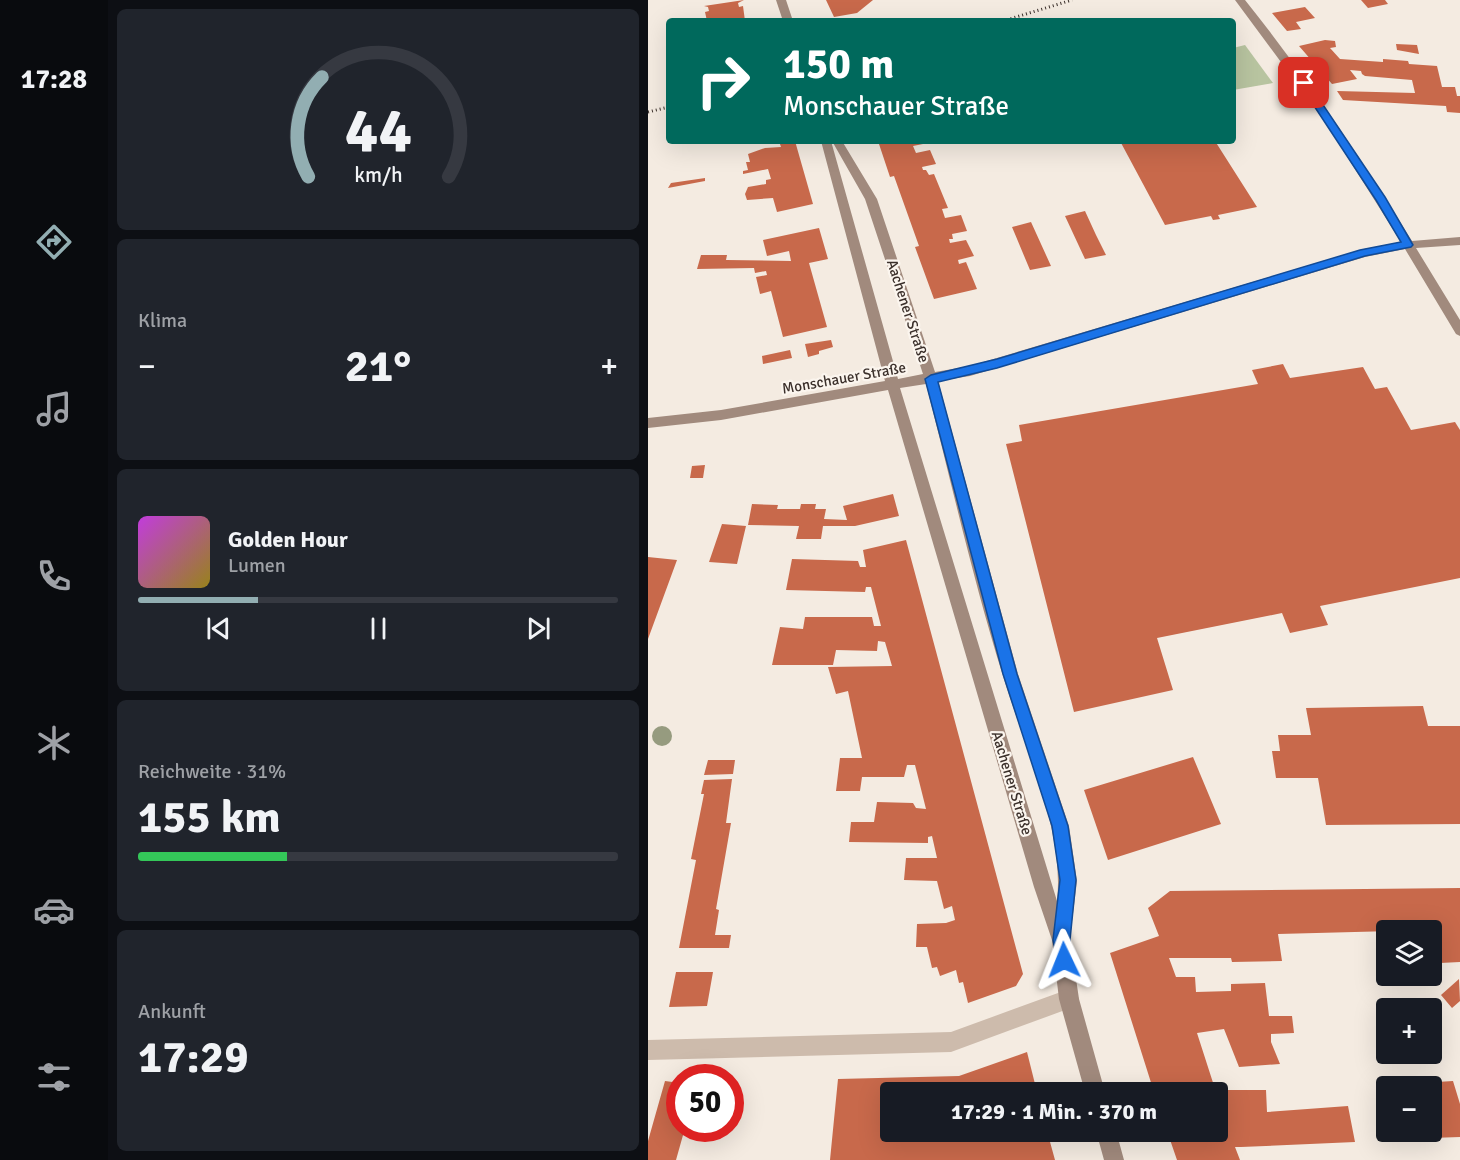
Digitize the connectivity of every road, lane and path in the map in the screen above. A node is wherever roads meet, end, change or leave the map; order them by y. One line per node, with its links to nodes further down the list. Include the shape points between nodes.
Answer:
1 (781, 0): 3 (main road)
2 (1240, 0): 7 (main road, via 1292,65)
3 (787, 18)
4 (827, 144): 10 (main road, Aachener Straße)
5 (839, 144): 9 (main road, Aachener Straße, via 871,199)
6 (1460, 241): 7 (main road, Monschauer Straße)
7 (1408, 245): 8 (main road); 9 (main road, Monschauer Straße, via 1364,253 997,364)
8 (1460, 331)
9 (931, 379): 10 (main road, Monschauer Straße); 12 (main road, Aachener Straße, via 1010,674 1060,826 1068,880)
10 (894, 386): 11 (main road, Monschauer Straße); 12 (main road, Aachener Straße)
11 (648, 423)
12 (1061, 940): 13 (main road, Aachener Straße)
13 (1069, 999): 14 (lane, via 951,1042); 15 (main road, Aachener Straße)
14 (648, 1050)
15 (1092, 1082)
16 (1109, 1142): 17 (main road)
17 (1114, 1160)

